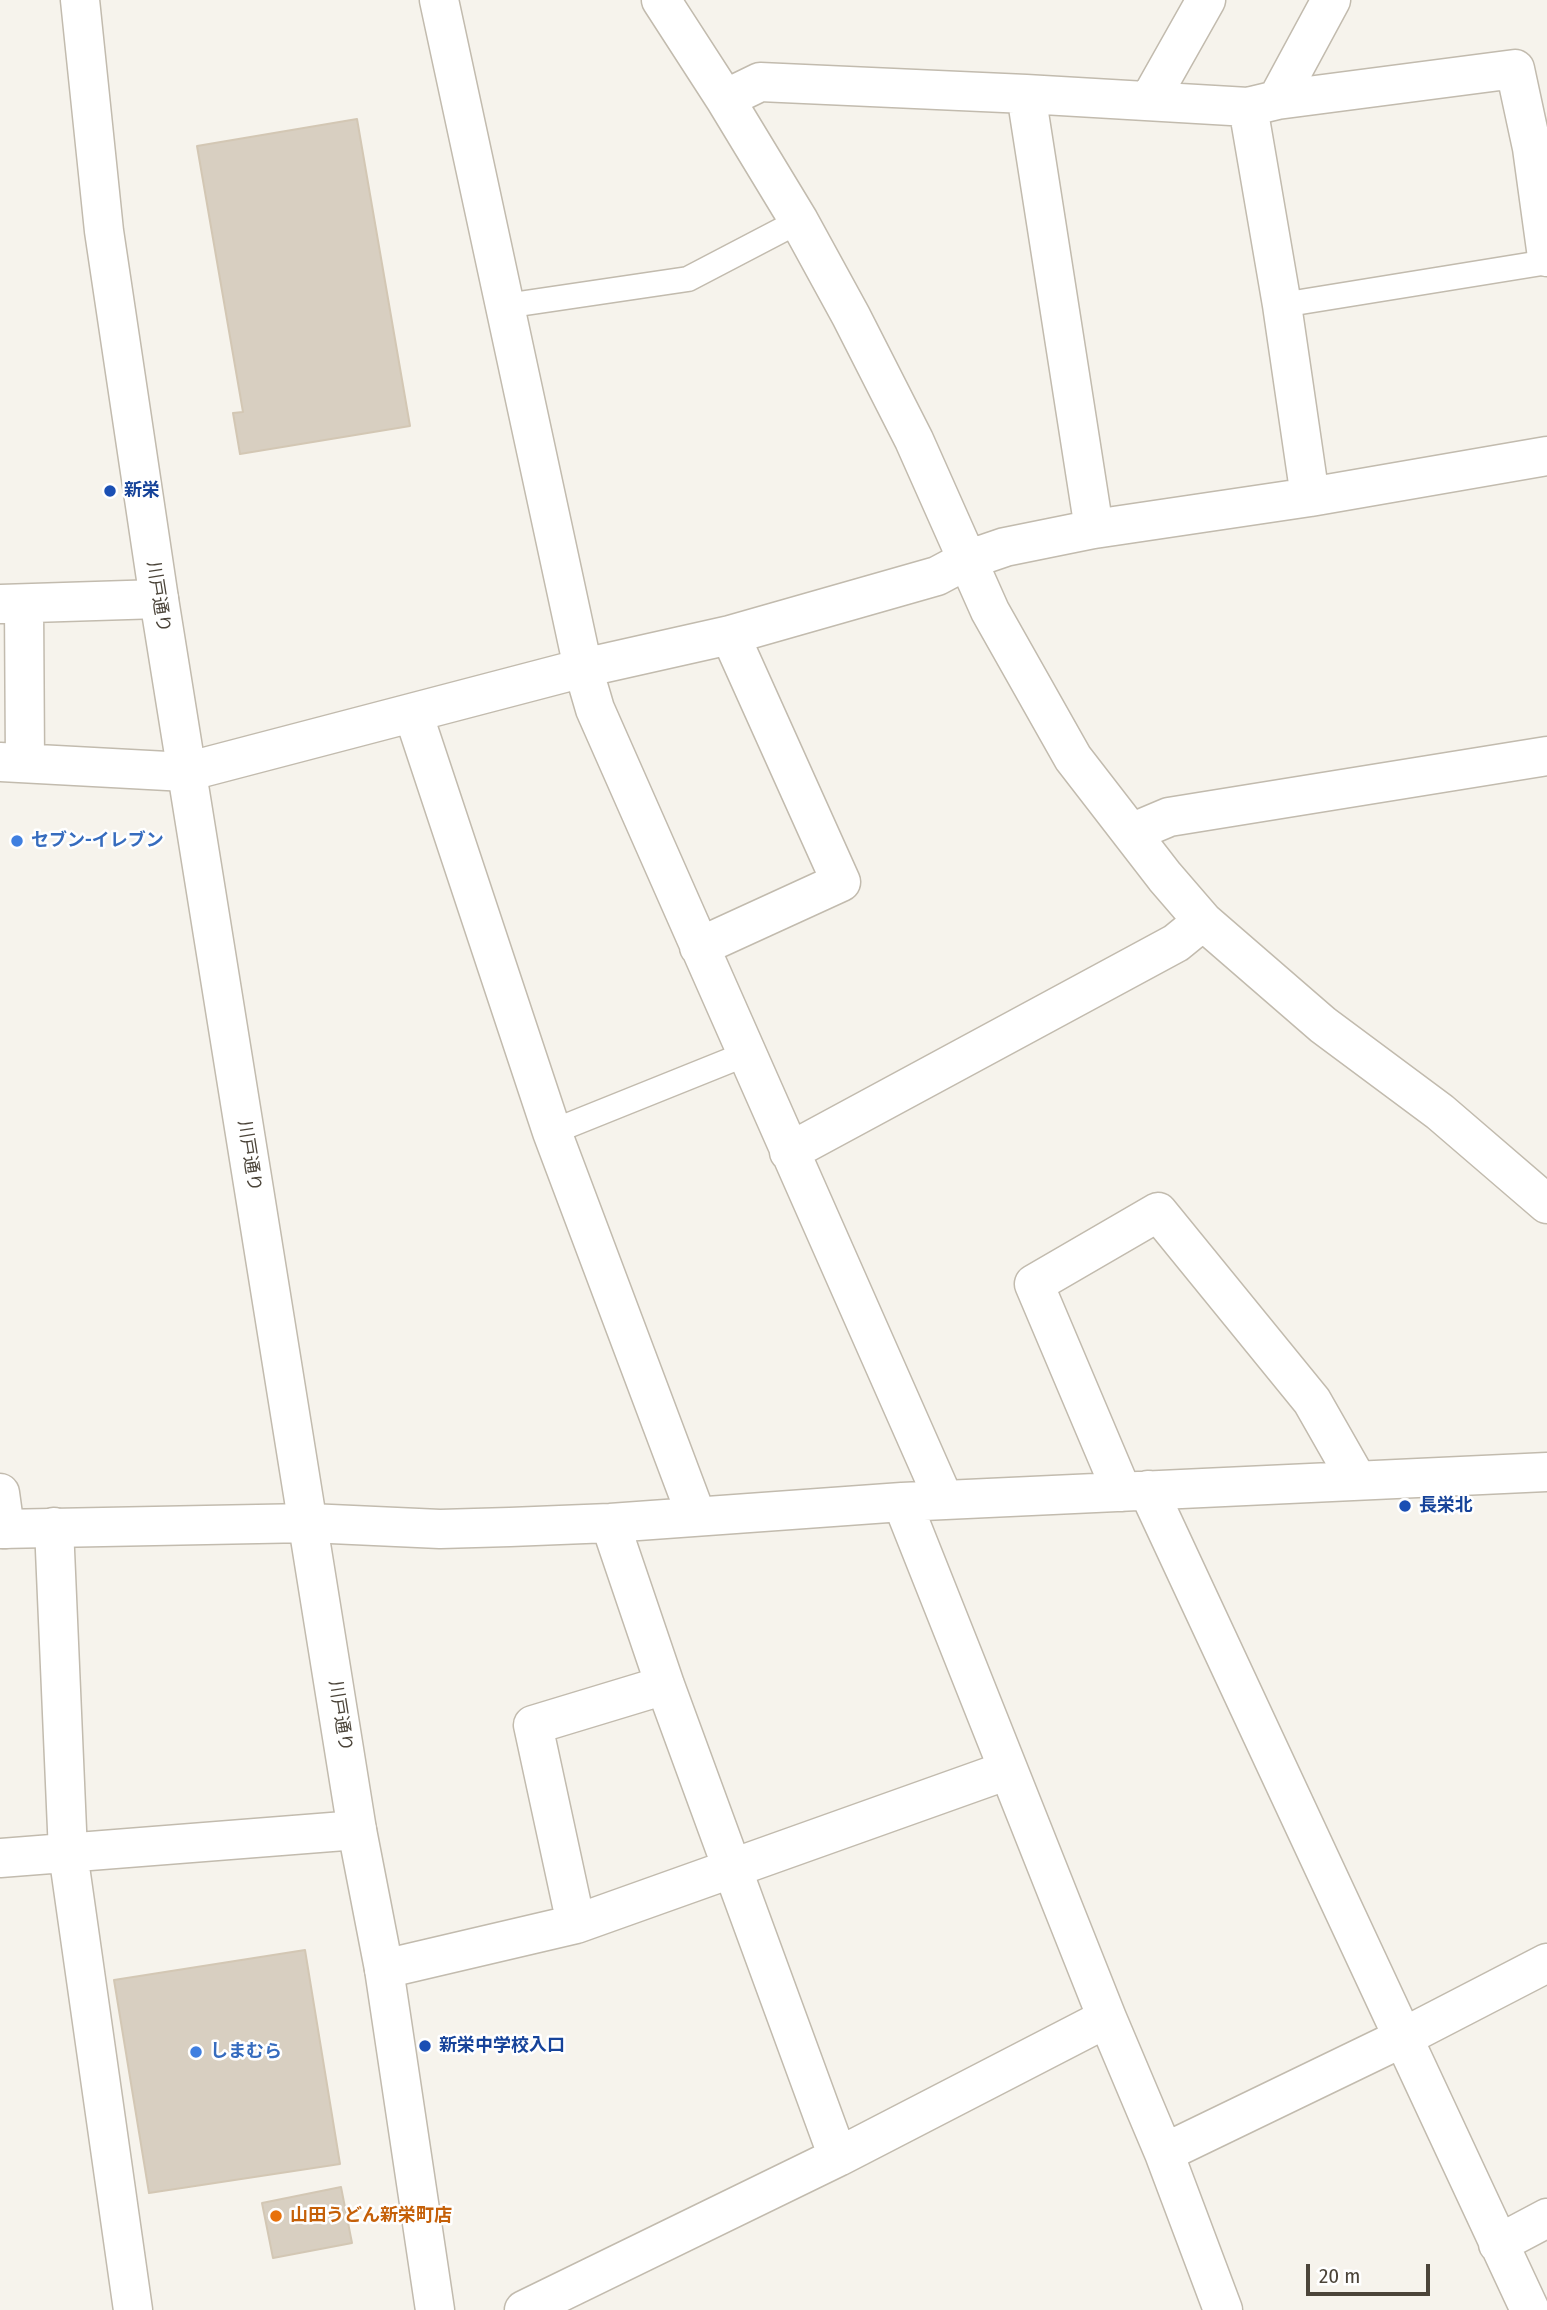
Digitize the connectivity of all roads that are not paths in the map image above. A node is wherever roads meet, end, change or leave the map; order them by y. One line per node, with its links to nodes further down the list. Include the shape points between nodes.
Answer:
1 (80, 0): 19 (street, 川戸通り, via 104,231)
2 (439, 0): 14 (street)
3 (661, 0): 7 (street)
4 (1206, 0): 8 (street)
5 (1331, 0): 9 (street)
6 (1026, 94): 7 (street, via 760,82); 8 (street); 17 (street)
7 (725, 99): 11 (street)
8 (1149, 101): 9 (street)
9 (1263, 104): 10 (street, via 1515,69); 13 (street)
10 (1540, 147): 12 (street)
11 (799, 221): 14 (lane, via 688,279); 18 (street, via 914,440)
12 (1547, 259): 13 (lane)
13 (1282, 305): 16 (street)
14 (505, 306): 22 (street)
15 (1547, 456): 16 (street)
16 (1310, 497): 17 (street)
17 (1094, 529): 18 (street, via 1005,547)
18 (967, 560): 21 (street, via 937,576); 27 (street, via 990,611 1073,758)
19 (159, 599): 20 (street); 26 (street, 川戸通り)
20 (12, 604): 25 (street)
21 (730, 635): 22 (street); 29 (street, via 841,882)
22 (583, 668): 23 (street); 29 (street, via 595,709)
23 (414, 713): 26 (street); 31 (street)
24 (1547, 756): 27 (street, via 1169,817)
25 (13, 763): 26 (street)
26 (186, 772): 41 (street, 川戸通り)
27 (1131, 833): 28 (street)
28 (1203, 921): 32 (street, via 1176,943); 33 (street, via 1323,1025 1440,1112)
29 (699, 947): 30 (street)
30 (747, 1054): 31 (lane); 32 (street)
31 (552, 1132): 39 (street)
32 (789, 1152): 37 (street)
33 (1547, 1204)
34 (1547, 1472): 35 (street)
35 (1357, 1480): 36 (street); 36 (street, via 1312,1401 1158,1212 1034,1284)
36 (1135, 1491): 37 (street); 54 (street)
37 (944, 1500): 38 (street)
38 (902, 1502): 39 (street); 45 (street)
39 (696, 1515): 42 (street)
40 (2, 1517): 43 (street)
41 (309, 1523): 42 (street, via 440,1528); 43 (street); 46 (street, 川戸通り)
42 (610, 1523): 44 (street)
43 (54, 1527): 47 (street)
44 (665, 1685): 49 (street); 50 (street, via 533,1725)
45 (1008, 1770): 49 (street); 53 (street)
46 (357, 1830): 47 (street); 52 (street, 川戸通り)
47 (68, 1853): 48 (street); 59 (street)
48 (0, 1858)
49 (732, 1868): 50 (street); 56 (street)
50 (576, 1924): 52 (street)
51 (1547, 1963): 54 (street)
52 (384, 1969): 60 (street, 川戸通り)
53 (1107, 2018): 55 (street); 56 (street)
54 (1402, 2038): 55 (street); 58 (street)
55 (1164, 2153): 62 (street)
56 (838, 2157): 61 (street)
57 (1547, 2218): 58 (street)
58 (1498, 2244): 63 (street)
59 (133, 2310)
60 (435, 2310)
61 (524, 2310)
62 (1223, 2310)
63 (1530, 2310)

